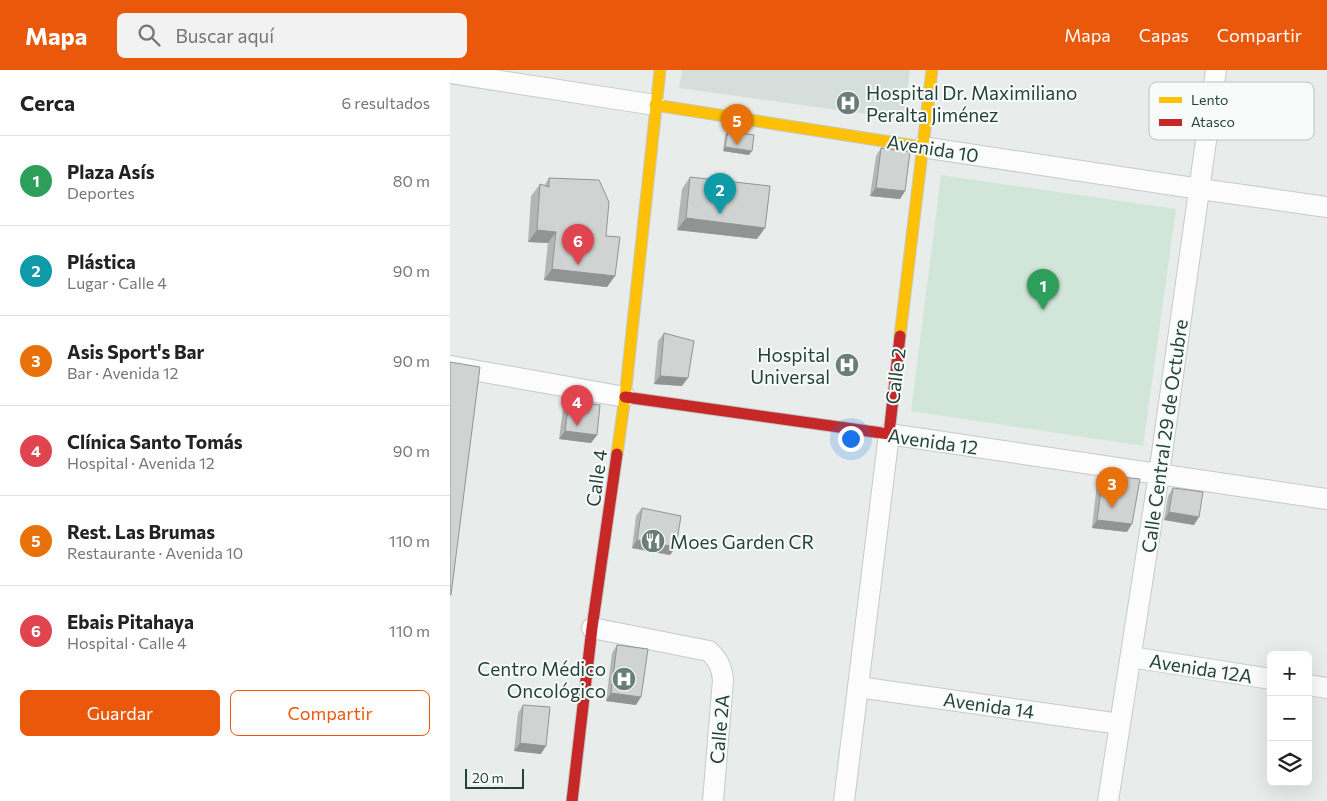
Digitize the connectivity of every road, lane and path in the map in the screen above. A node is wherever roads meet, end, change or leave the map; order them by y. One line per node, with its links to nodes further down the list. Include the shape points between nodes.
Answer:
1 (660, 70): 4 (street, Calle 4)
2 (932, 70): 6 (street, Calle 2)
3 (450, 73): 4 (street, Avenida 10)
4 (655, 105): 6 (street, Avenida 10); 10 (street, Calle 4)
5 (1207, 140): 7 (street, Calle Central 29 de Octubre)
6 (922, 147): 7 (street, Avenida 10); 11 (street, Calle 2)
7 (1200, 189): 8 (street, Avenida 10); 12 (street, Calle Central 29 de Octubre)
8 (1327, 207)
9 (450, 366): 10 (street, Avenida 12)
10 (625, 397): 11 (street, Avenida 12); 14 (street, Calle 4)
11 (888, 434): 12 (street, Avenida 12); 18 (street, Calle 2)
12 (1159, 474): 13 (street, Avenida 12); 15 (street, Calle Central 29 de Octubre)
13 (1327, 499)
14 (592, 628): 21 (street, Calle 4); 22 (street, Calle 2A, via 709,651 717,659 723,680)
15 (1131, 657): 16 (street, Avenida 12A); 20 (street, Calle Central 29 de Octubre)
16 (1267, 678)
17 (1312, 686): 19 (street)
18 (858, 687): 20 (street, Avenida 14); 23 (street, Calle 2)
19 (1327, 688)
20 (1120, 724): 24 (street, Calle Central 29 de Octubre)
21 (572, 801)
22 (713, 801)
23 (844, 801)
24 (1108, 801)

